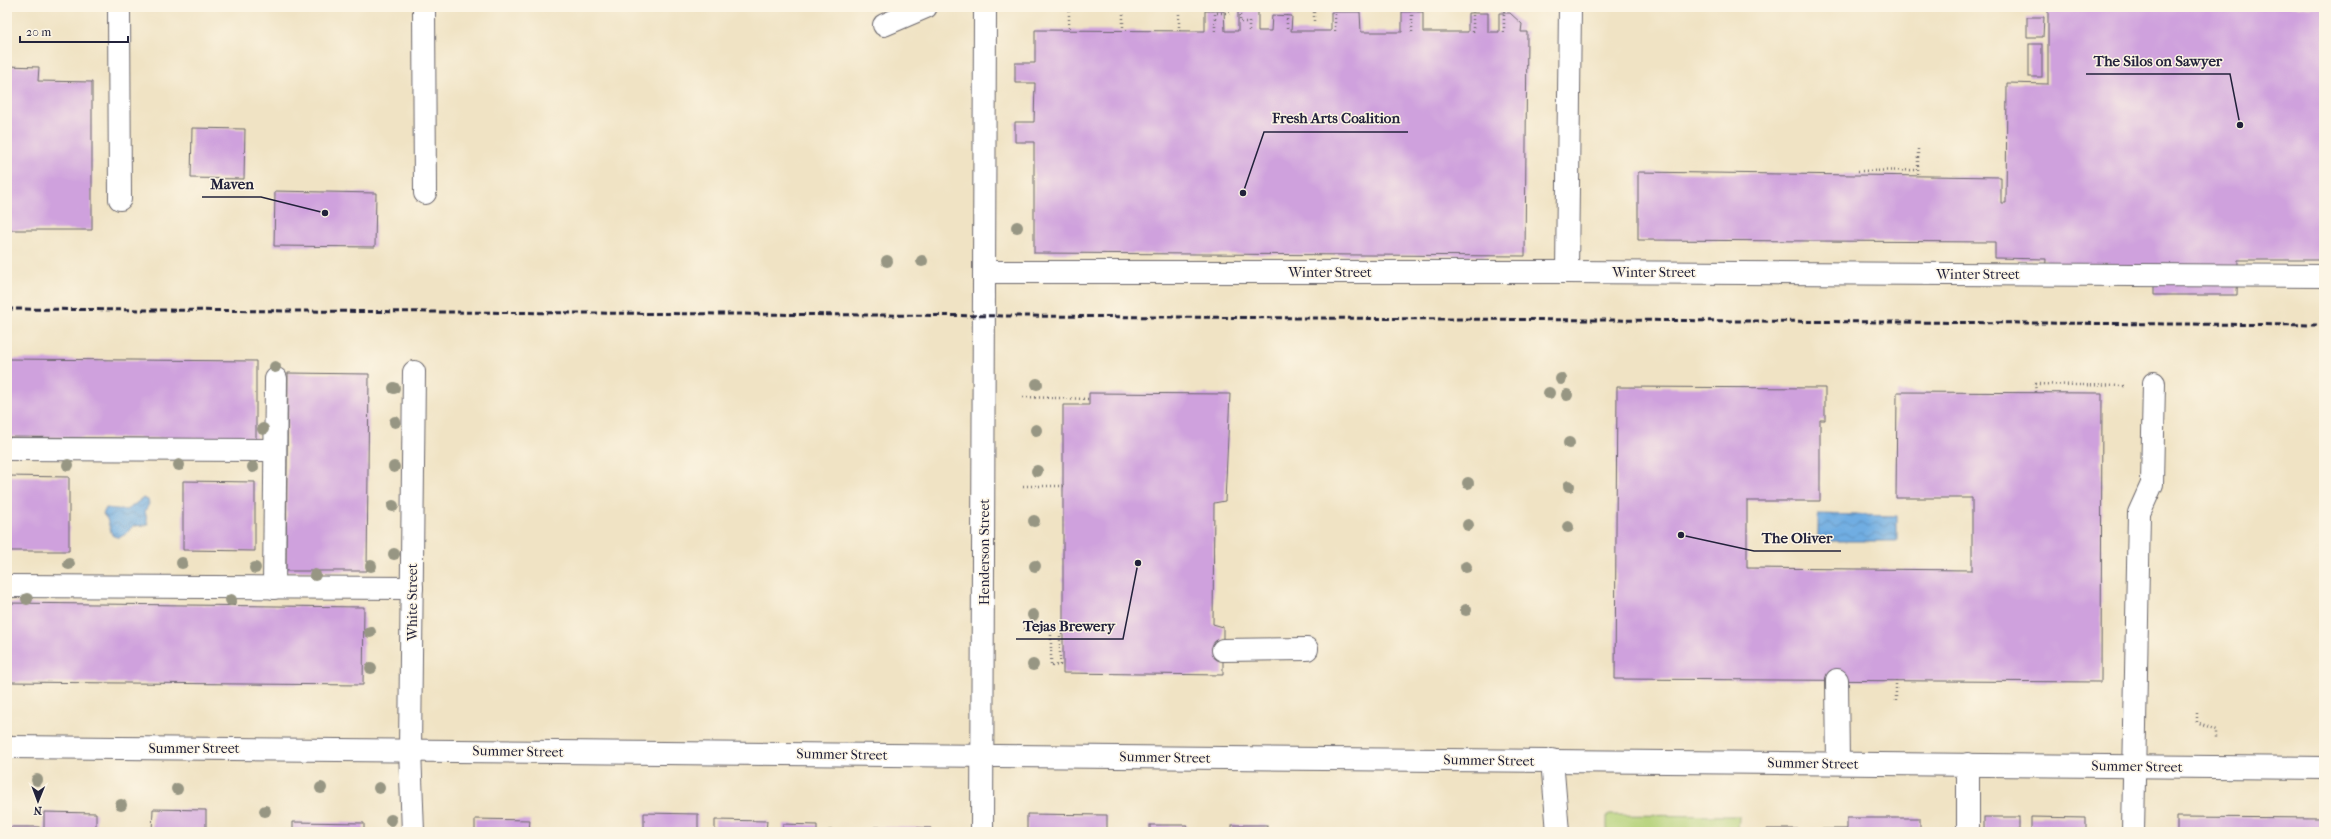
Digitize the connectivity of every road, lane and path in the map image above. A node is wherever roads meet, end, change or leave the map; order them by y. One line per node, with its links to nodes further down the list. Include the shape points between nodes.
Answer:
1 (119, 7): 36 (street)
2 (424, 7): 35 (street)
3 (926, 7): 20 (street)
4 (985, 7): 37 (street, Henderson Street)
5 (1069, 7): 21 (path)
6 (1123, 7): 22 (path)
7 (1180, 7): 23 (path)
8 (1230, 7): 24 (path, via 1230,13 1214,13)
9 (1240, 7): 25 (path, via 1240,22 1249,22)
10 (1287, 7): 26 (path)
11 (1335, 7): 27 (path)
12 (1412, 7): 28 (path)
13 (1473, 7): 29 (path)
14 (1504, 7): 30 (path)
15 (1570, 7): 38 (street)
16 (1728, 7): 18 (path)
17 (1314, 11): 19 (path)
18 (1728, 11)
19 (1314, 21)
20 (884, 25)
21 (1069, 30)
22 (1123, 30)
23 (1179, 31)
24 (1215, 31)
25 (1249, 31)
26 (1287, 31)
27 (1334, 31)
28 (1412, 32)
29 (1473, 32)
30 (1504, 32)
31 (1918, 150): 33 (path)
32 (1858, 170): 33 (path)
33 (1918, 170): 34 (path)
34 (1918, 176)
35 (425, 193)
36 (120, 199)
37 (985, 272): 38 (street, Winter Street); 62 (street, Henderson Street)
38 (1567, 272): 39 (street, Winter Street)
39 (2324, 276)
40 (414, 372): 52 (street, White Street)
41 (276, 379): 47 (street)
42 (2154, 385): 43 (path, via 2035,384); 66 (street, via 2152,484 2139,513)
43 (2036, 392)
44 (1023, 397): 45 (path)
45 (1089, 399)
46 (7, 449): 47 (street)
47 (275, 450): 51 (street)
48 (1023, 486): 49 (path)
49 (1064, 486)
50 (7, 586): 51 (street)
51 (274, 588): 52 (street)
52 (412, 588): 61 (street, White Street)
53 (1024, 629): 54 (path, via 1051,630 1051,666 1060,665 1060,634)
54 (1064, 634)
55 (1306, 649): 56 (street)
56 (1223, 650)
57 (1837, 680): 64 (street)
58 (1896, 680): 59 (path)
59 (1896, 701)
60 (7, 747): 61 (street, Summer Street)
61 (410, 750): 62 (street, Summer Street); 68 (street, White Street)
62 (982, 755): 63 (street, Summer Street); 69 (street, Henderson Street)
63 (1552, 760): 64 (street, Summer Street); 70 (street)
64 (1838, 763): 65 (street, Summer Street)
65 (1968, 764): 66 (street, Summer Street); 71 (street)
66 (2134, 766): 67 (street, Summer Street); 72 (street)
67 (2324, 768)
68 (413, 832)
69 (982, 832)
70 (1558, 832)
71 (1968, 832)
72 (2133, 832)

